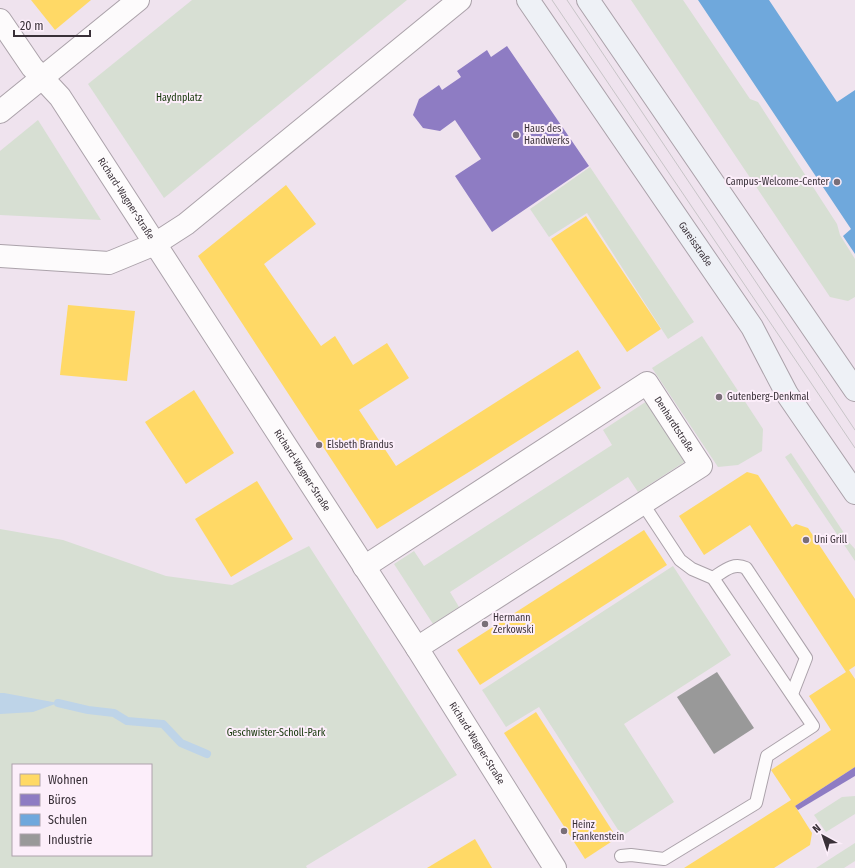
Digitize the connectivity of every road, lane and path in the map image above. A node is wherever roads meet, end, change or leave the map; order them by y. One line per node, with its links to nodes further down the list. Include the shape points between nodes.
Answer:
1 (138, 0): 6 (street)
2 (460, 0): 8 (street, via 186,224)
3 (528, 0): 11 (main road, Gareisstraße, via 752,327 787,394)
4 (588, 0): 10 (main road)
5 (0, 20): 6 (street, Richard-Wagner-Straße, via 32,67)
6 (43, 78): 7 (street); 8 (street, Richard-Wagner-Straße, via 60,97)
7 (0, 112)
8 (155, 244): 9 (street, via 110,263); 13 (street, Richard-Wagner-Straße)
9 (0, 256)
10 (855, 390)
11 (855, 493)
12 (643, 504): 13 (street, Denhardtstraße, via 701,466 647,383); 14 (lane, via 680,560 692,569); 15 (street, Denhardtstraße)
13 (364, 567): 15 (street, Richard-Wagner-Straße)
14 (713, 578): 16 (lane); 16 (lane, via 731,566 740,565 746,568 806,658)
15 (417, 648): 18 (street, Richard-Wagner-Straße)
16 (792, 694): 17 (lane, via 813,726 767,756 756,803 664,859)
17 (621, 856)
18 (555, 868)

